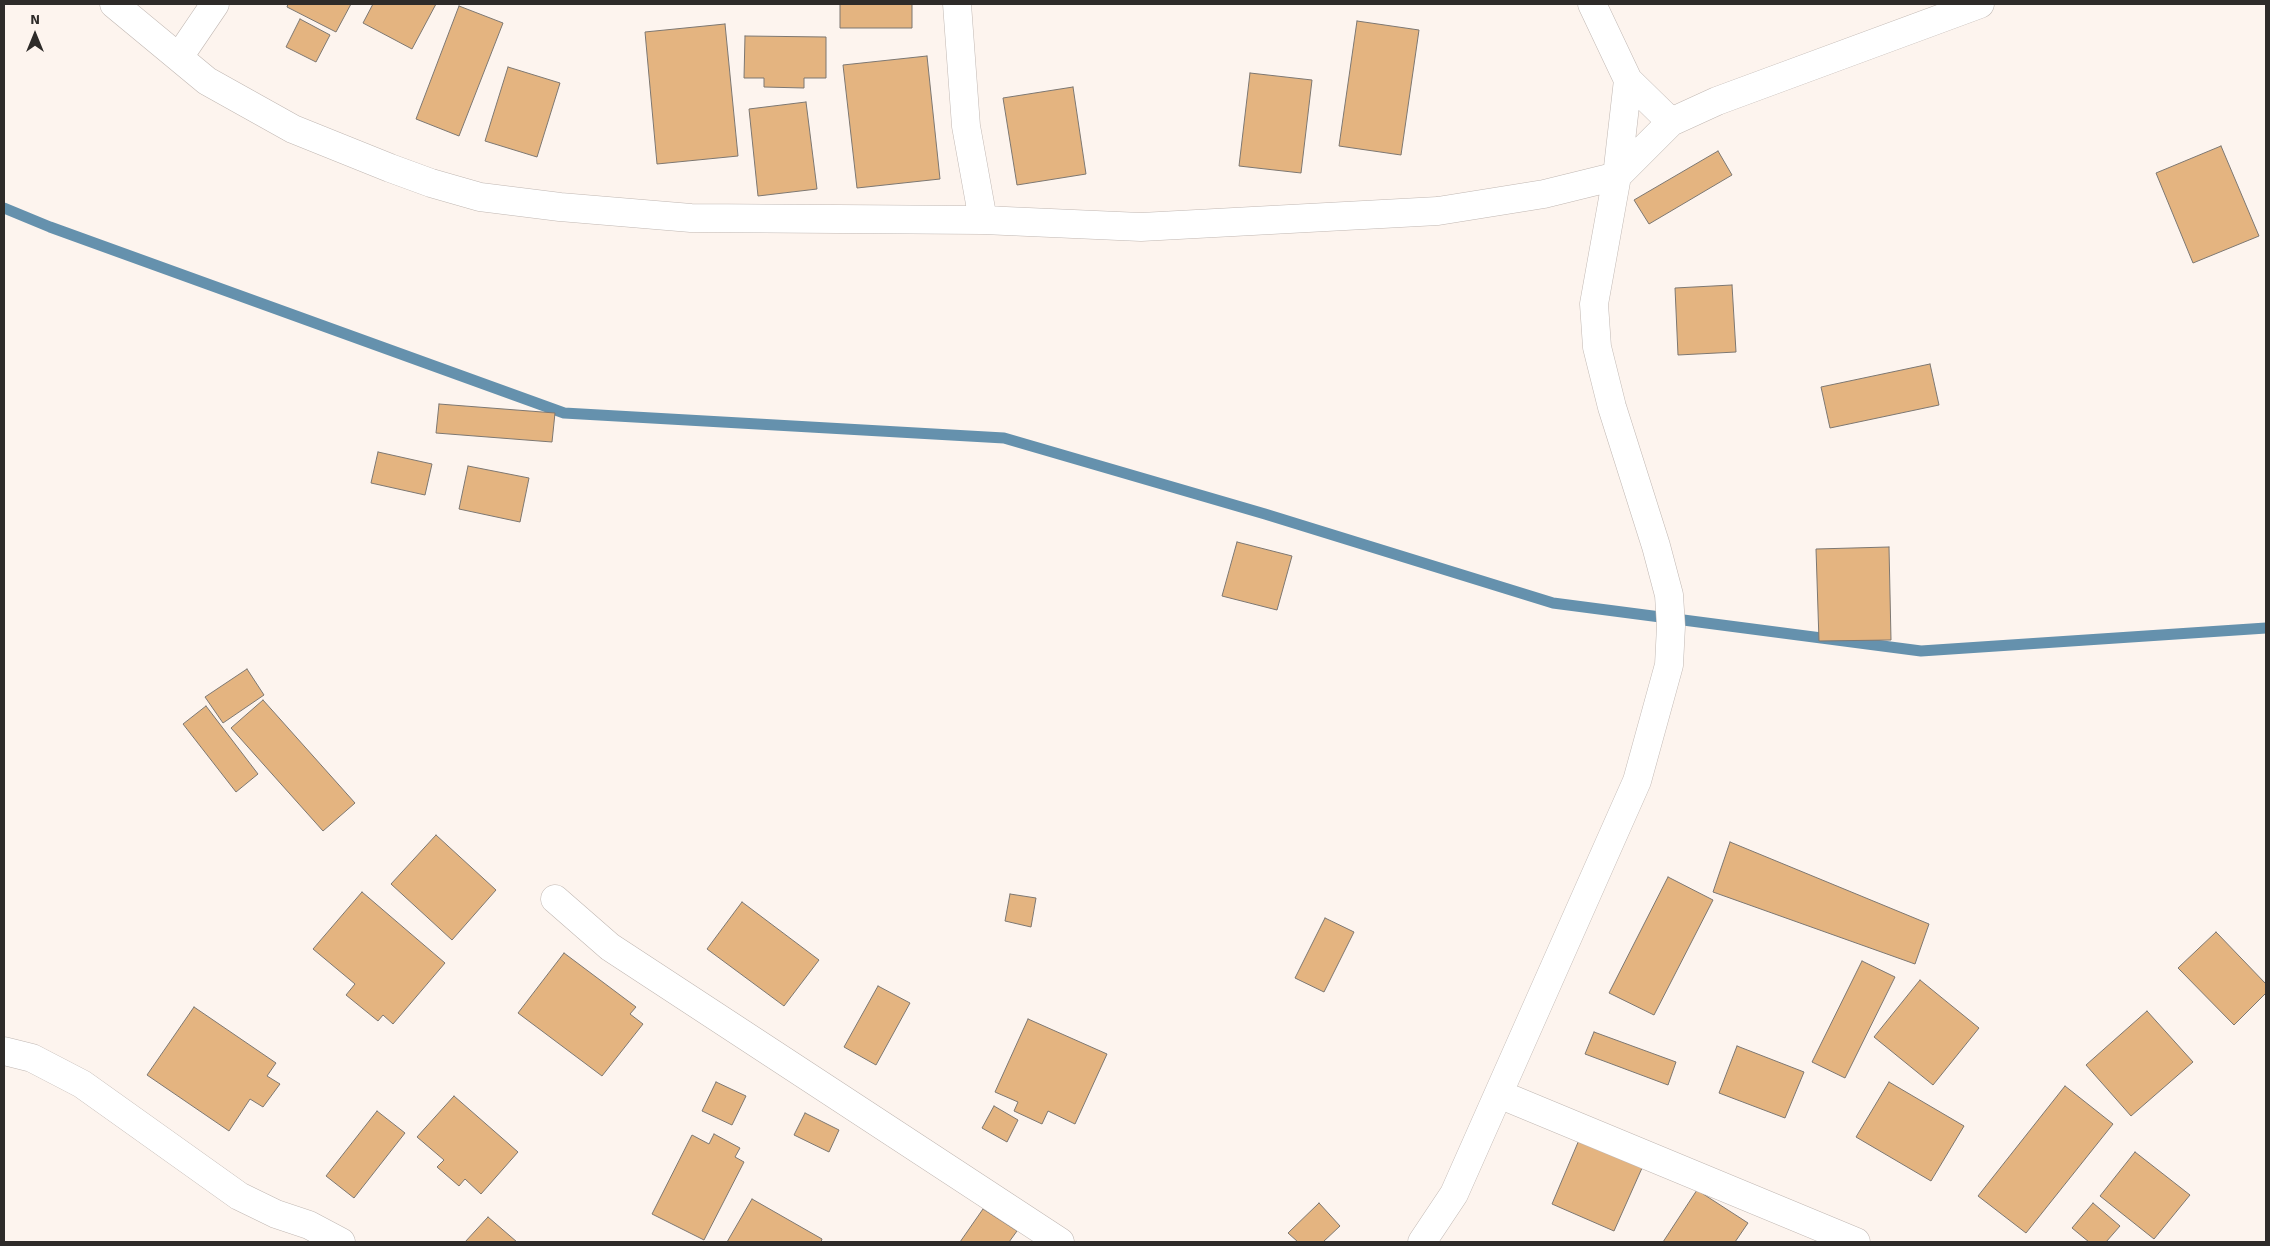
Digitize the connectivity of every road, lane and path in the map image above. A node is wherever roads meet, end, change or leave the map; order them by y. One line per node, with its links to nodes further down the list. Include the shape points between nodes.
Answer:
1 (114, 4): 6 (street)
2 (215, 4): 6 (street)
3 (958, 4): 10 (street, via 966,126)
4 (1592, 4): 7 (street)
5 (1980, 4): 8 (street, via 1717,101)
6 (179, 57): 10 (street, via 206,81 293,130 431,183 480,197 691,218)
7 (1628, 80): 8 (street); 9 (street)
8 (1671, 122): 9 (street)
9 (1617, 176): 10 (street, via 1544,194 1438,211 1141,227); 13 (street, via 1594,304 1597,347 1669,595 1669,665 1637,781)
10 (983, 220)
11 (555, 899): 15 (street, via 610,947)
12 (4, 1051): 14 (street, via 32,1058 82,1084 240,1196)
13 (1499, 1094): 16 (street, via 1454,1194); 17 (street)
14 (341, 1242)
15 (1060, 1242)
16 (1422, 1242)
17 (1856, 1242)

